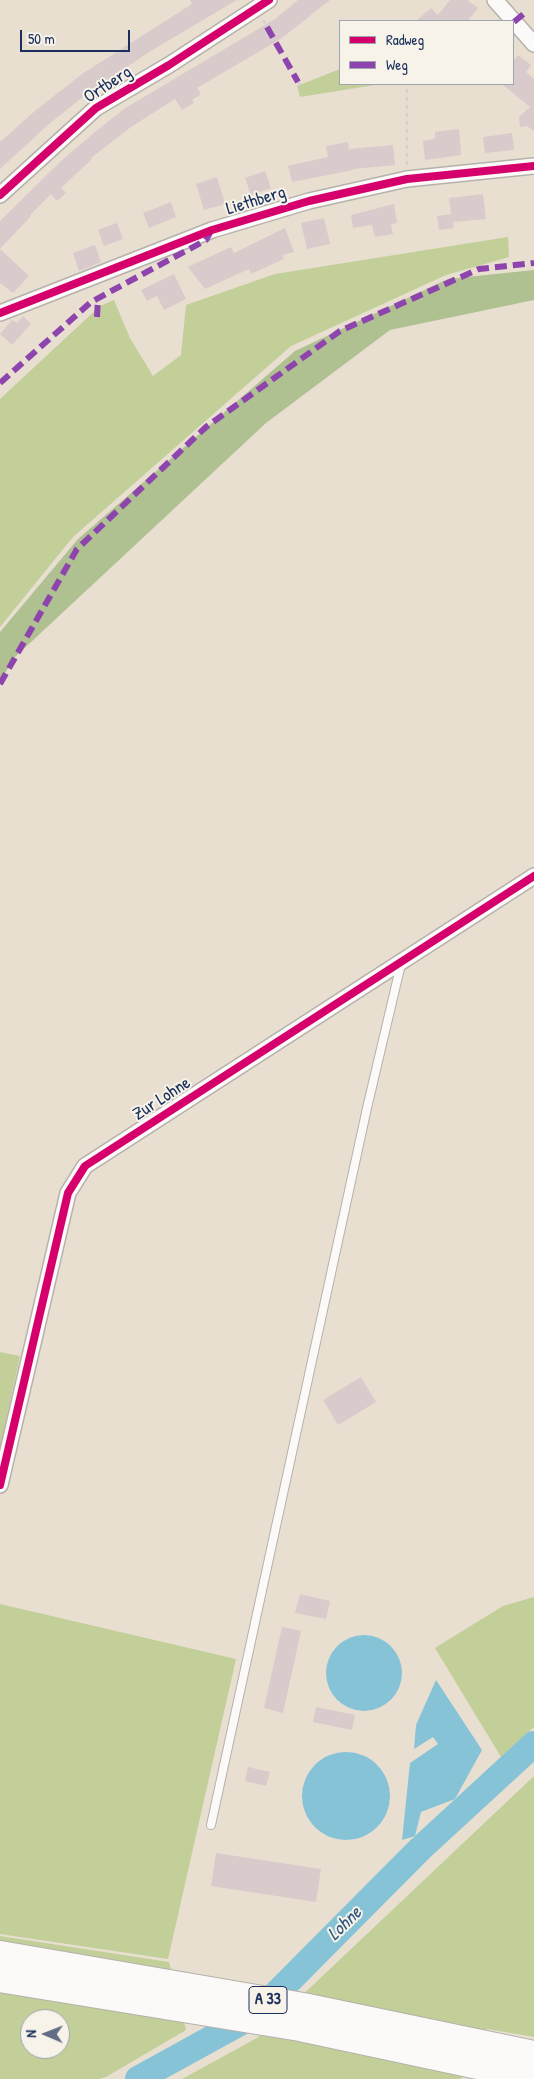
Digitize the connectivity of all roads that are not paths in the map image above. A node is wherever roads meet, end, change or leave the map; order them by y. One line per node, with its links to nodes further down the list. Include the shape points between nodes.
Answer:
1 (269, 0): 7 (street, Ortberg, via 96,108)
2 (495, 0): 3 (street)
3 (513, 20)
4 (514, 21): 5 (street)
5 (534, 44)
6 (534, 166): 8 (street, Liethberg, via 407,179 309,201 212,230)
7 (0, 195)
8 (0, 313)
9 (534, 876): 10 (street, Zur Lohne)
10 (400, 964): 11 (street, Zur Lohne, via 85,1166 68,1193); 12 (lane)
11 (0, 1485)
12 (212, 1825)
13 (0, 1955): 15 (highway, A 33, via 303,2007)
14 (0, 1978): 16 (highway, A 33, via 300,2028)
15 (534, 2055)
16 (534, 2077)

